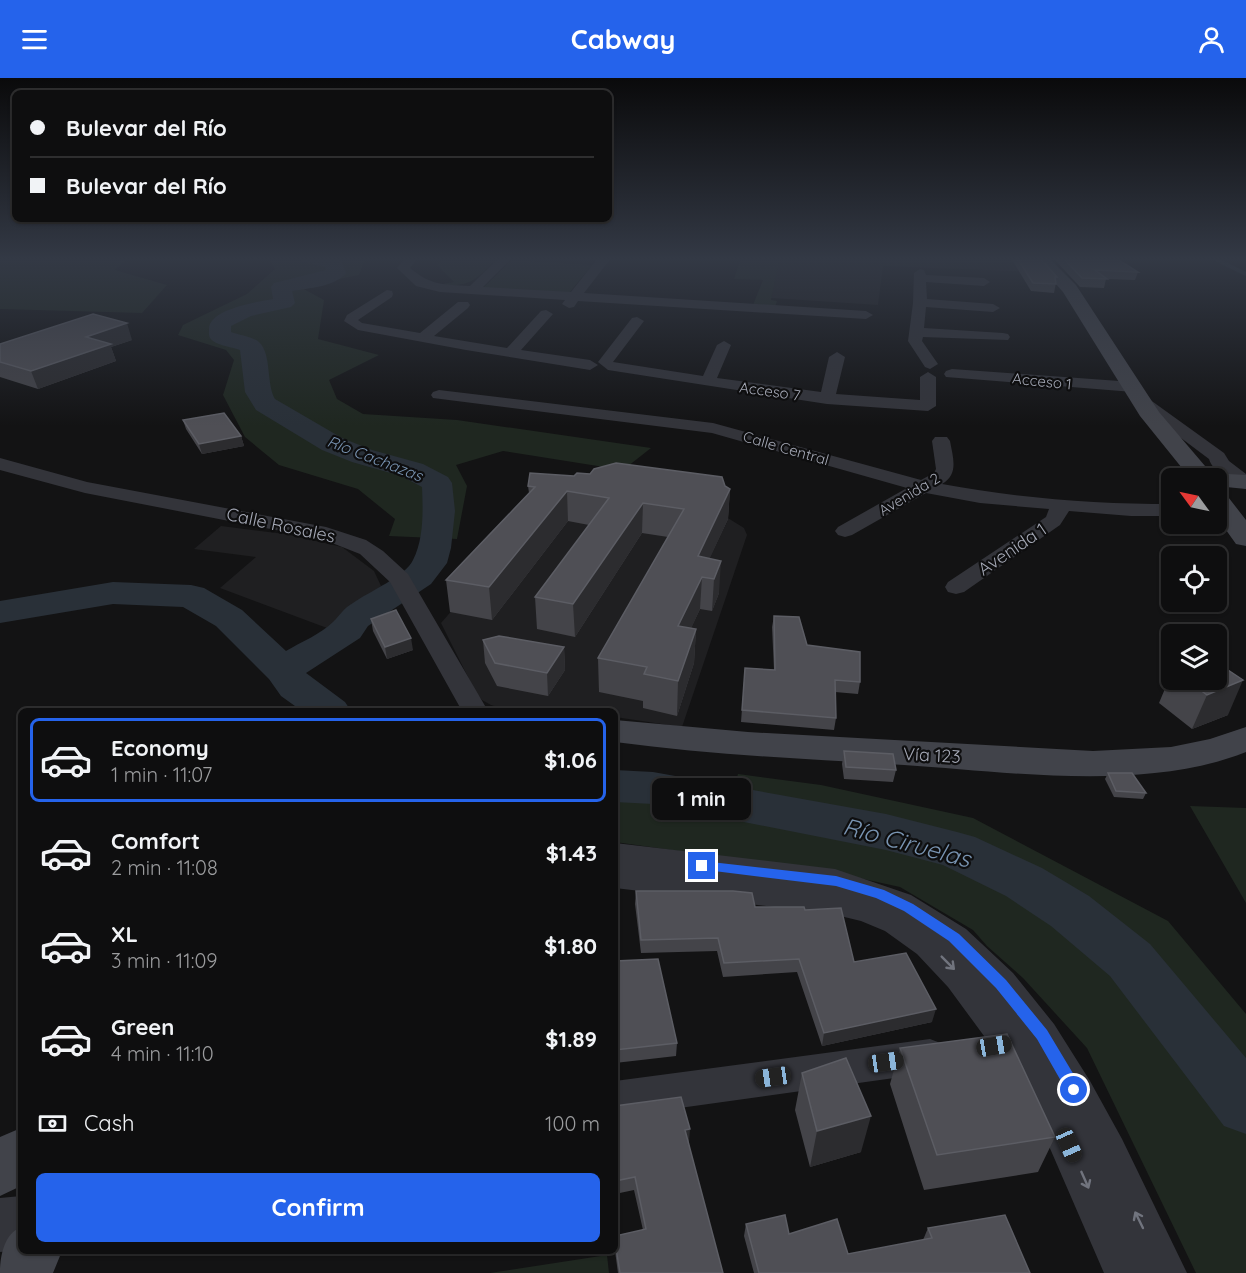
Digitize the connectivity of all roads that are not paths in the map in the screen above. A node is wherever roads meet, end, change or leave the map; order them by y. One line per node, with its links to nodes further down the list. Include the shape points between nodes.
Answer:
1 (358, 314): 11 (street, Acceso 7, via 351,321 358,326)
2 (452, 314): 11 (street)
3 (546, 314): 13 (street)
4 (842, 314): 7 (street)
5 (919, 314): 9 (street)
6 (1087, 314): 18 (main road)
7 (866, 315)
8 (636, 321): 15 (street)
9 (916, 332): 10 (street); 16 (street, via 915,341)
10 (1002, 337)
11 (423, 338): 13 (street, Acceso 7)
12 (724, 345): 17 (street)
13 (510, 353): 15 (street, Acceso 7)
14 (837, 357): 20 (street)
15 (610, 365): 17 (street, Acceso 7)
16 (929, 371): 18 (street, Acceso 1, via 946,377 952,372 1013,375 1093,381); 20 (street, Acceso 7, via 928,406)
17 (708, 381): 20 (street, Acceso 7)
18 (1134, 389): 22 (main road, via 1151,416); 24 (street)
19 (439, 395): 27 (street, Calle Central, via 713,428)
20 (827, 399)
21 (941, 441): 27 (street, Avenida 2, via 945,469 942,476)
22 (1187, 457): 24 (street); 25 (main road)
23 (0, 464): 34 (street, Calle Rosales, via 85,487 342,538 373,551 406,589)
24 (1224, 465): 26 (main road)
25 (1195, 468)
26 (1245, 482)
27 (926, 487): 28 (street, Calle Central, via 980,497); 32 (street, Avenida 2)
28 (1060, 504): 29 (street, Calle Central); 33 (street, Avenida 1, via 1053,521)
29 (1131, 510): 30 (street, Calle Central); 31 (street, Calle Central)
30 (1161, 510)
31 (1161, 517)
32 (845, 531)
33 (956, 587)
34 (473, 708)
35 (618, 731): 36 (main road, Vía 123, via 727,743 1081,762 1185,759)
36 (1246, 739)
37 (618, 855): 39 (street, via 836,881 880,894 936,924 972,953)
38 (618, 876): 39 (street, one-way to 39, via 832,901 897,922 929,944 961,977)
39 (999, 1045): 40 (street); 47 (street, one-way to 47, via 1040,1081); 48 (street, one-way to 39, via 1085,1108)
40 (618, 1099)
41 (18, 1156): 42 (main road)
42 (0, 1169)
43 (18, 1223): 44 (street)
44 (0, 1225)
45 (32, 1254): 46 (main road)
46 (22, 1273)
47 (1127, 1273)
48 (1164, 1273)

